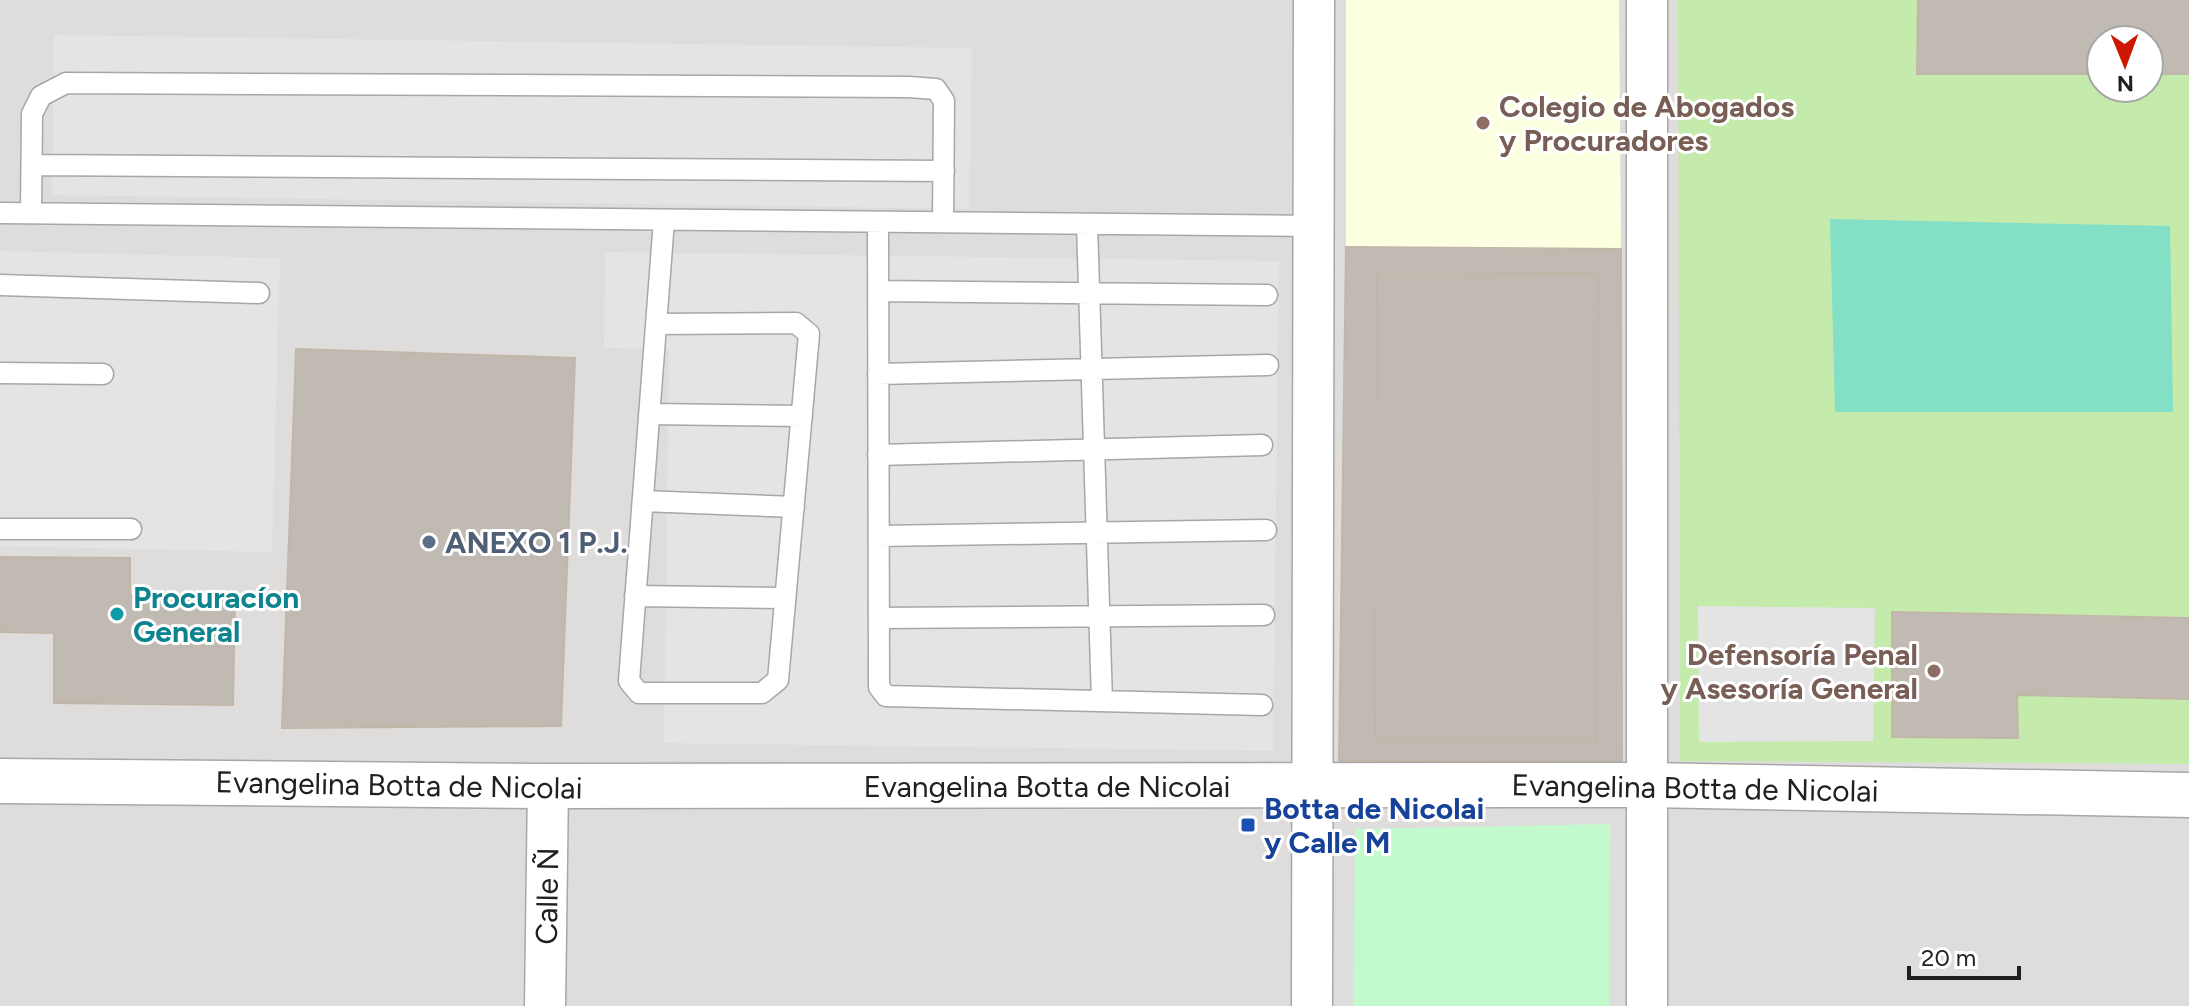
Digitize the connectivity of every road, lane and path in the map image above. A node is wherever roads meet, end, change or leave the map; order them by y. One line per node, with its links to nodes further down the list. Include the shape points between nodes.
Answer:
1 (1314, 0): 11 (street)
2 (1647, 0): 43 (street)
3 (32, 165): 4 (lane); 4 (lane, via 32,114 41,96 66,83 909,87 936,89 944,101); 6 (lane)
4 (944, 171): 9 (lane)
5 (0, 213): 6 (lane)
6 (31, 213): 7 (lane)
7 (664, 220): 8 (lane); 17 (lane)
8 (878, 222): 9 (lane); 13 (lane)
9 (943, 222): 10 (lane)
10 (1087, 224): 11 (lane); 15 (lane)
11 (1314, 226): 45 (street)
12 (0, 285): 14 (lane)
13 (878, 291): 15 (lane); 22 (lane)
14 (259, 293)
15 (1089, 294): 16 (lane); 19 (lane)
16 (1267, 295)
17 (657, 324): 23 (lane); 24 (lane, via 796,323 809,334)
18 (1268, 365): 19 (lane)
19 (1092, 369): 22 (lane); 26 (lane)
20 (0, 373): 21 (lane)
21 (103, 374)
22 (878, 374): 27 (lane)
23 (649, 414): 24 (lane); 28 (lane)
24 (802, 416): 29 (lane)
25 (1262, 445): 26 (lane)
26 (1094, 449): 27 (lane); 33 (lane)
27 (878, 455): 34 (lane)
28 (643, 501): 29 (lane); 35 (lane)
29 (794, 507): 36 (lane)
30 (0, 529): 31 (lane)
31 (131, 529)
32 (1266, 530): 33 (lane)
33 (1097, 532): 34 (lane); 38 (lane)
34 (879, 536): 39 (lane)
35 (635, 596): 36 (lane); 36 (lane, via 629,681 639,693 762,693 778,680)
36 (785, 598)
37 (1264, 615): 38 (lane)
38 (1100, 617): 39 (lane); 40 (lane)
39 (879, 618): 40 (lane, via 879,687 886,696)
40 (1102, 701): 41 (lane)
41 (1262, 705)
42 (0, 781): 44 (street, Evangelina Botta de Nicolai)
43 (1648, 785): 45 (street, Evangelina Botta de Nicolai); 46 (street, Evangelina Botta de Nicolai); 49 (street)
44 (548, 786): 45 (street, Evangelina Botta de Nicolai); 47 (street, Calle Ñ)
45 (1314, 786): 48 (street)
46 (2189, 795)
47 (545, 1006)
48 (1312, 1006)
49 (1647, 1006)

